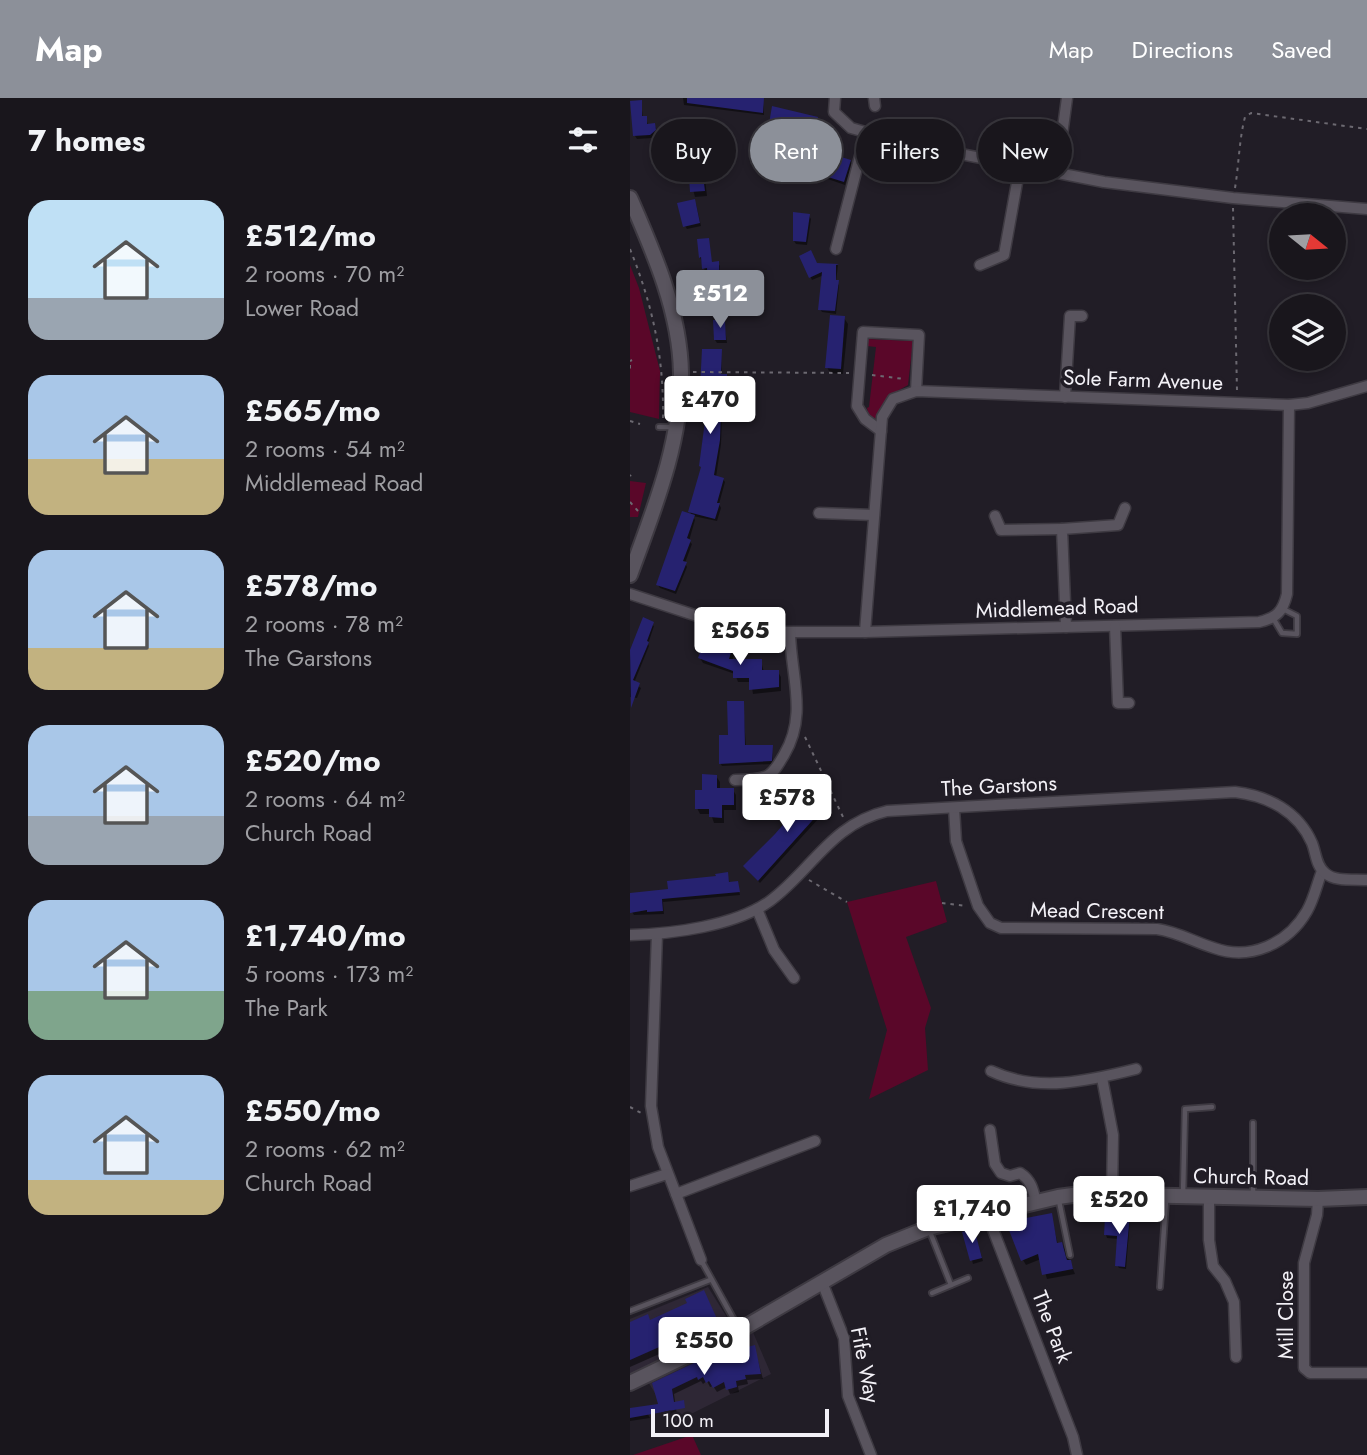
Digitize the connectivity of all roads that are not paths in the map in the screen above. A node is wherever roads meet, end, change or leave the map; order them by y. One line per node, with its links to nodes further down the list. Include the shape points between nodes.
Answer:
1 (835, 98): 4 (street, via 834,112)
2 (1067, 98): 3 (street)
3 (1064, 119)
4 (856, 130)
5 (856, 171): 10 (street)
6 (1072, 176): 9 (street, via 1233,198)
7 (1017, 182): 11 (street, via 1004,255)
8 (630, 198): 23 (street, via 665,284 681,372 666,427 657,502)
9 (1367, 209)
10 (836, 248)
11 (980, 265)
12 (1082, 316): 15 (street, via 1070,316)
13 (916, 386): 15 (street, Sole Farm Avenue); 17 (street, via 893,399); 17 (street, via 919,335 863,332 857,406 865,419)
14 (1367, 386): 16 (street, Sole Farm Avenue)
15 (1065, 397): 16 (street, Sole Farm Avenue)
16 (1289, 405): 25 (street, via 1287,594)
17 (881, 430): 20 (street)
18 (1125, 508): 22 (street, via 1118,525)
19 (819, 513): 20 (street)
20 (874, 515): 29 (street)
21 (995, 516): 22 (street, via 1001,530)
22 (1062, 529): 28 (street)
23 (630, 575)
24 (630, 594): 30 (street, Middlemead Road, via 746,632)
25 (1283, 609): 26 (street); 26 (lane, via 1297,616 1297,634 1282,634)
26 (1273, 618): 27 (street, Middlemead Road)
27 (1115, 626): 28 (street, Middlemead Road); 31 (street, via 1118,703)
28 (1066, 627): 29 (street, Middlemead Road)
29 (865, 632): 30 (street, Middlemead Road)
30 (790, 633): 32 (street, via 798,691 796,725 789,746 768,775)
31 (1129, 703)
32 (735, 780)
33 (954, 808): 34 (street, The Garstons, via 1250,794 1282,806 1295,817 1310,838); 34 (street, Mead Crescent, via 956,841 979,908 990,923 1001,928 1157,929 1214,949 1246,952 1276,943 1294,928 1308,909); 36 (street, The Garstons, via 887,811 849,826)
34 (1322, 871): 35 (street, via 1335,878)
35 (1367, 880)
36 (757, 909): 37 (street, The Garstons, via 711,925); 39 (street, via 774,950)
37 (657, 934): 38 (street, The Garstons); 47 (street, via 651,1106)
38 (630, 935)
39 (794, 978)
40 (1136, 1069): 42 (street)
41 (991, 1071): 42 (street, via 1037,1084)
42 (1102, 1077): 50 (street, via 1112,1135)
43 (1212, 1107): 52 (lane, via 1185,1109)
44 (1253, 1124): 56 (lane)
45 (990, 1130): 58 (street, via 1000,1173 1020,1173 1027,1178)
46 (815, 1141): 49 (street)
47 (667, 1174): 48 (street); 49 (street)
48 (634, 1184)
49 (676, 1194): 62 (street)
50 (1112, 1194): 51 (street, Church Road); 53 (street, Church Road)
51 (1166, 1195): 52 (street, Church Road); 67 (lane)
52 (1183, 1196): 54 (street, Church Road)
53 (1058, 1197): 58 (street, Church Road); 61 (lane)
54 (1209, 1197): 56 (street, Church Road); 71 (street, via 1213,1266 1234,1302)
55 (1367, 1197): 57 (street, Church Road)
56 (1253, 1198): 57 (street, Church Road)
57 (1318, 1199): 72 (street, Mill Close, via 1304,1264 1304,1368 1310,1373)
58 (1036, 1202): 59 (street, Church Road)
59 (987, 1214): 60 (street, Church Road); 75 (street, The Park)
60 (928, 1228): 65 (street, Church Road, via 886,1245); 66 (lane)
61 (1070, 1255)
62 (701, 1260): 64 (lane)
63 (968, 1278): 66 (lane)
64 (710, 1280): 69 (lane); 70 (lane)
65 (822, 1282): 70 (street, Church Road); 74 (street, Fife Way, via 844,1338 848,1396)
66 (951, 1285): 68 (lane)
67 (1160, 1287)
68 (932, 1293)
69 (630, 1311)
70 (740, 1330): 73 (street, Church Road)
71 (1236, 1357)
72 (1367, 1373)
73 (630, 1383)
74 (871, 1455)
75 (1077, 1455)

